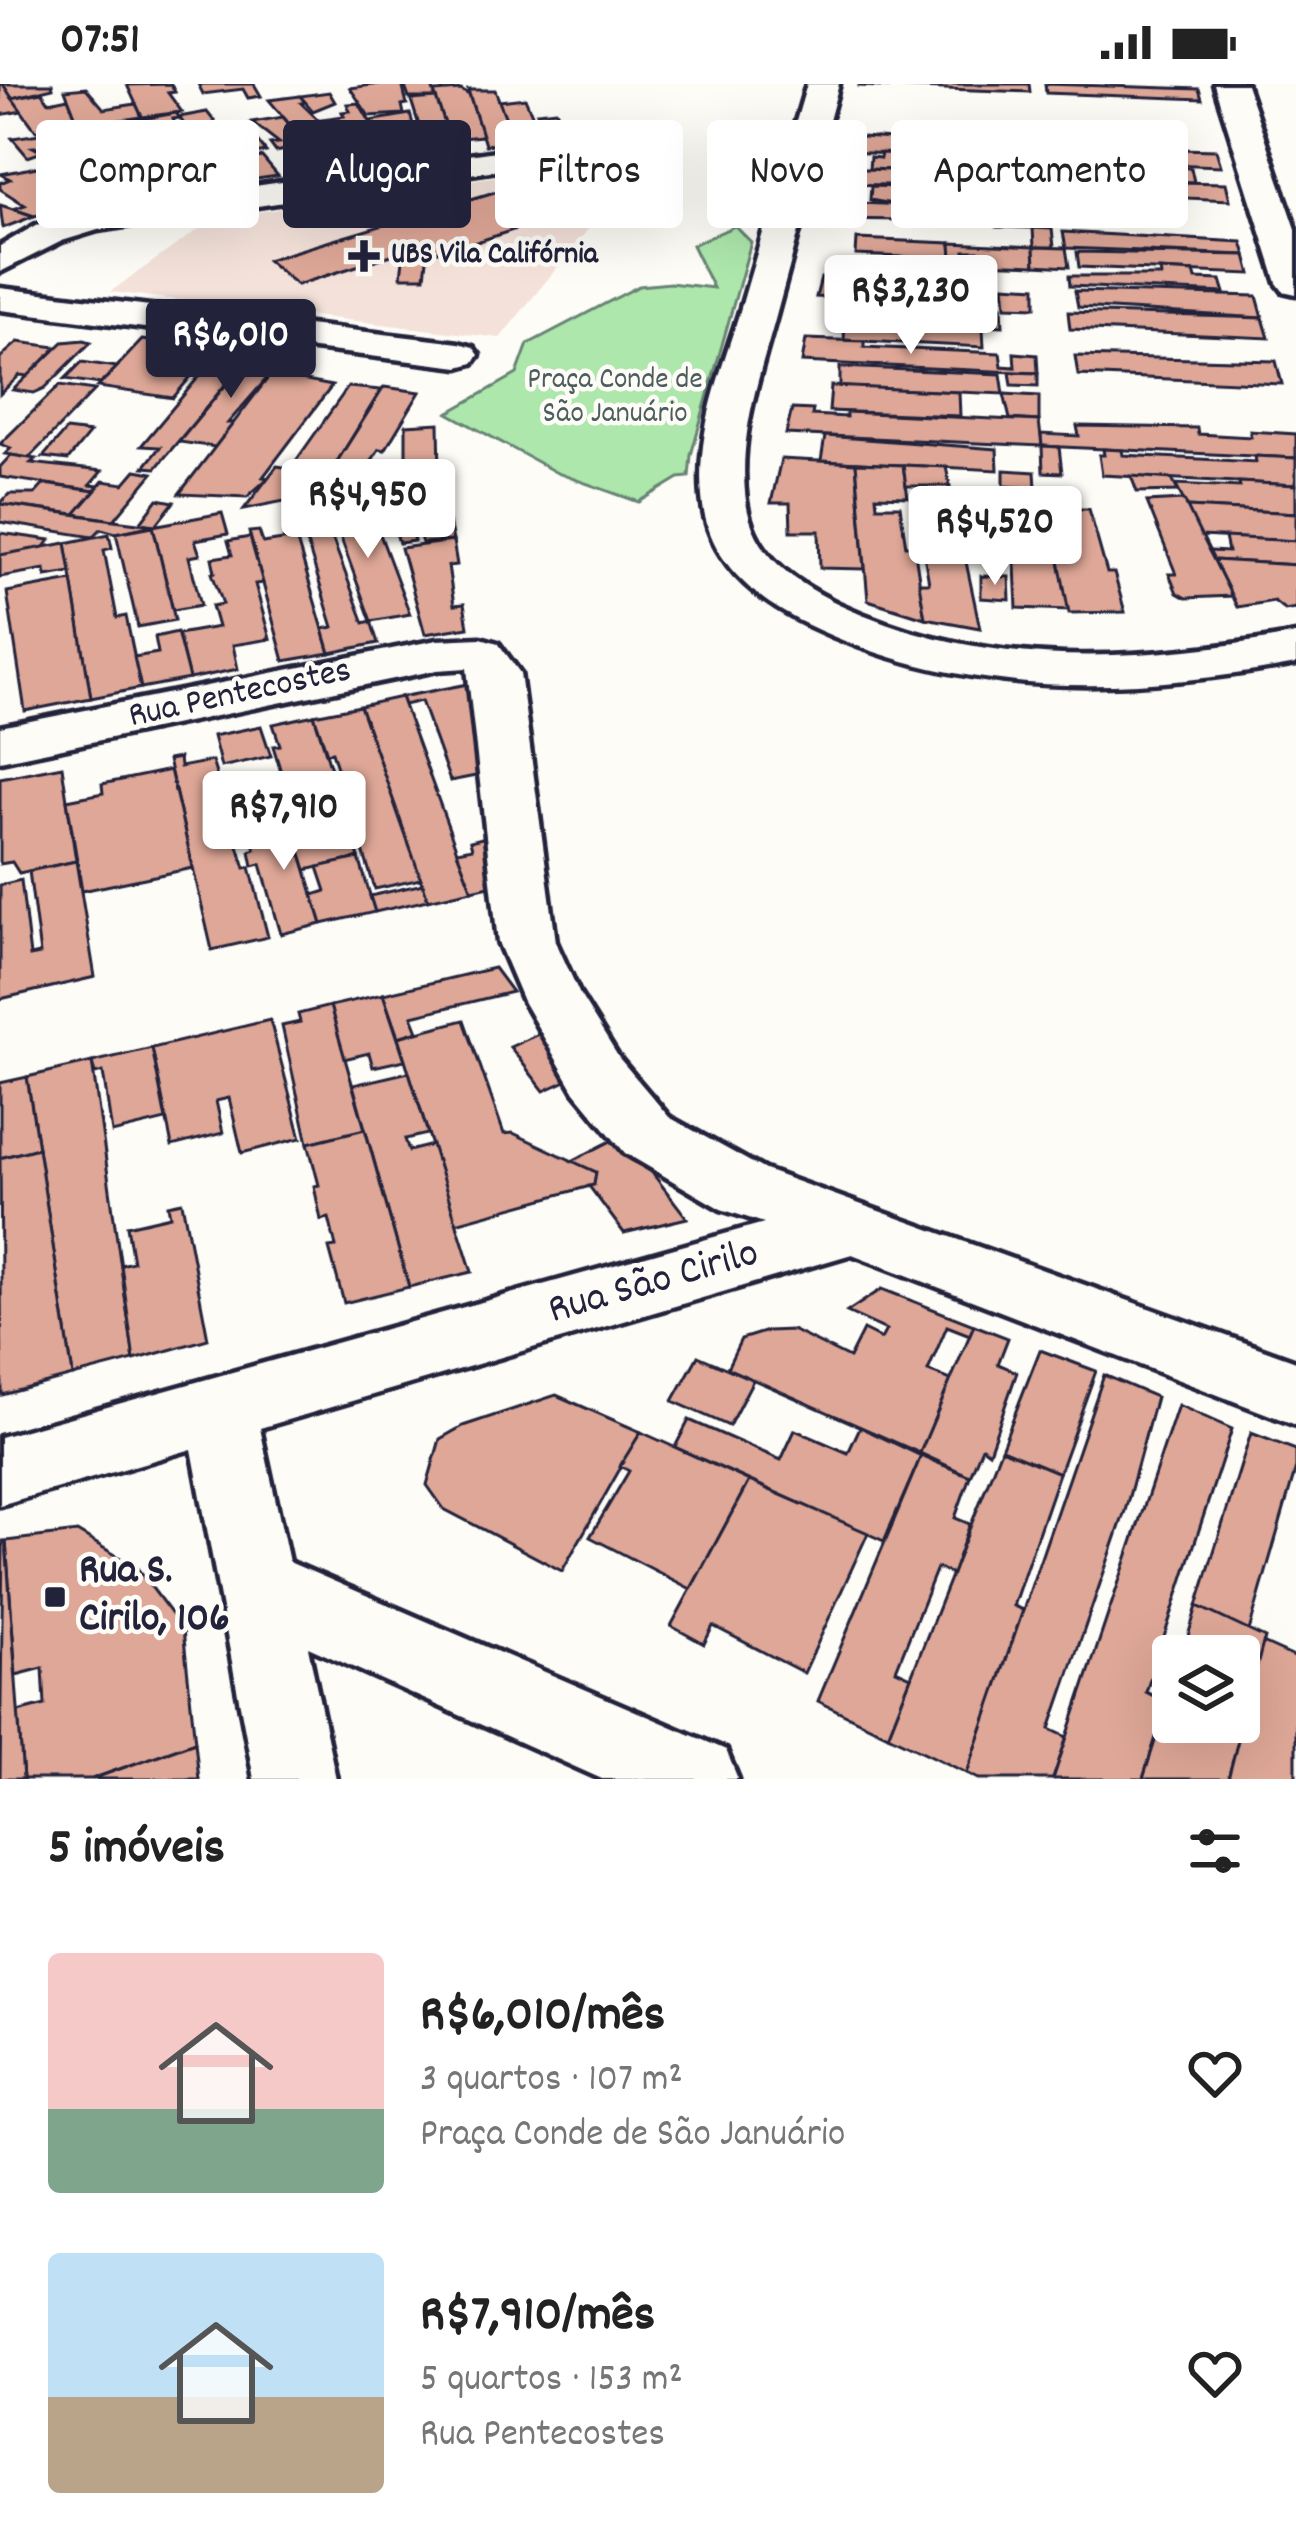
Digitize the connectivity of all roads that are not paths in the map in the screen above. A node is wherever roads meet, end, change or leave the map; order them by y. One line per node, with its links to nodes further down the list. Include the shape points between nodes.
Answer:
1 (823, 84): 8 (street, via 723,437 732,537 762,581 840,624 939,660 1085,674 1210,666)
2 (1230, 84): 5 (street)
3 (495, 161): 4 (street, via 95,220)
4 (0, 261)
5 (1296, 283)
6 (0, 298): 7 (street)
7 (459, 356)
8 (1296, 649)
9 (0, 744): 10 (street, Rua Pentecostes, via 436,655 481,653 494,673 526,941 597,1075 646,1135 744,1190)
10 (853, 1226): 11 (street); 12 (street, Rua São Cirilo)
11 (1296, 1393)
12 (220, 1409): 13 (street, Rua São Cirilo); 14 (street)
13 (0, 1471)
14 (255, 1585): 15 (street); 16 (street)
15 (295, 1779)
16 (697, 1779)

